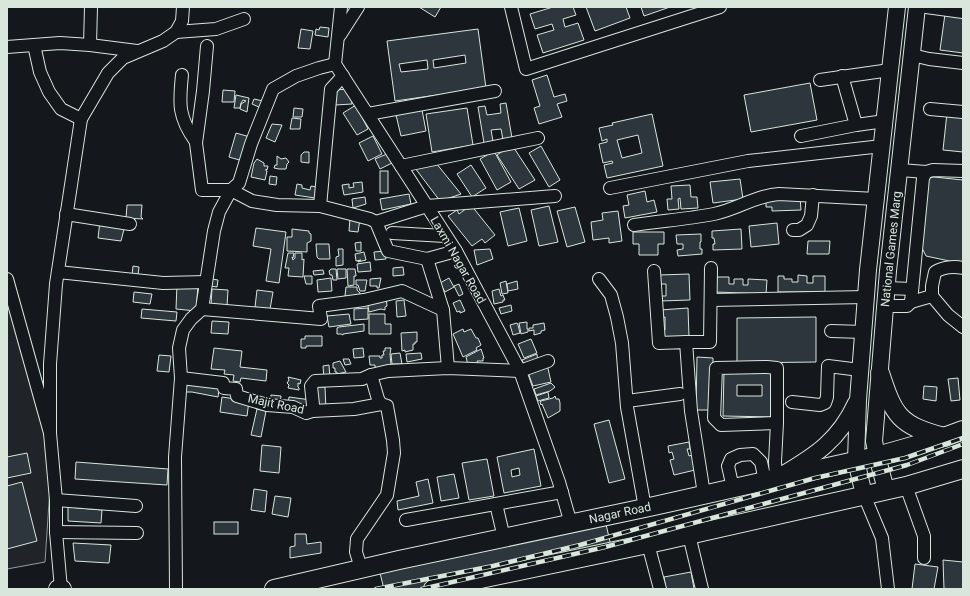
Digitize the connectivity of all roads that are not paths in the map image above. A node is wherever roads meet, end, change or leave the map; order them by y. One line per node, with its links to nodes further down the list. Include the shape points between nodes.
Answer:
1 (91, 7): 15 (street)
2 (183, 7): 12 (street, via 182,21)
3 (341, 7): 13 (street)
4 (358, 7): 13 (street)
5 (511, 7): 6 (street, via 526,69)
6 (720, 7)
7 (898, 7): 22 (main road, National Games Marg)
8 (917, 7): 19 (main road, National Games Marg)
9 (926, 7): 10 (street)
10 (963, 12)
11 (244, 19): 12 (street, via 216,29)
12 (176, 32): 18 (street, via 163,41)
13 (338, 38): 21 (street)
14 (34, 44): 15 (street); 17 (street); 31 (street, via 40,72 49,92 61,109)
15 (90, 44): 18 (street)
16 (207, 46): 36 (street)
17 (7, 47)
18 (137, 51): 31 (street, via 123,58 108,74)
19 (912, 55): 20 (street); 39 (main road, National Games Marg)
20 (963, 63)
21 (335, 64): 24 (street, Laxmi Nagar Road); 43 (street, via 296,76 273,89 239,183)
22 (890, 70): 25 (street); 32 (main road, National Games Marg)
23 (182, 75): 36 (street, via 180,110 184,123)
24 (343, 76): 30 (street, Laxmi Nagar Road); 47 (street, via 331,89)
25 (842, 76): 26 (street); 33 (street)
26 (820, 80)
27 (495, 91): 30 (street)
28 (930, 109): 29 (street)
29 (963, 112)
30 (368, 114): 38 (street, Laxmi Nagar Road)
31 (81, 119): 49 (street)
32 (885, 121): 33 (street); 37 (main road, National Games Marg)
33 (856, 125): 34 (street)
34 (801, 136)
35 (538, 138): 38 (street)
36 (196, 142): 43 (street, via 202,190)
37 (882, 146): 42 (street, via 748,160); 46 (main road, National Games Marg)
38 (401, 166): 48 (street, Laxmi Nagar Road)
39 (900, 170): 41 (street); 65 (main road, National Games Marg)
40 (963, 171): 41 (street)
41 (926, 172): 66 (street, via 923,178)
42 (610, 188)
43 (231, 190): 47 (street, via 252,202); 64 (street, via 219,212)
44 (555, 196): 48 (street)
45 (813, 196): 46 (street); 52 (street, via 767,195 714,214); 53 (street, via 811,216 807,225)
46 (876, 199): 68 (main road, National Games Marg)
47 (320, 206): 50 (street)
48 (427, 206): 50 (street); 55 (street, Laxmi Nagar Road)
49 (66, 214): 51 (street); 61 (street)
50 (376, 222): 57 (street, via 388,251)
51 (130, 224)
52 (634, 225)
53 (793, 230)
54 (392, 233): 55 (street)
55 (445, 236): 56 (street, Laxmi Nagar Road)
56 (456, 251): 57 (street); 80 (street, Laxmi Nagar Road)
57 (427, 259): 73 (street)
58 (711, 268): 69 (street)
59 (963, 268): 67 (street, via 942,268 936,272)
60 (654, 271): 77 (street, via 659,343)
61 (58, 272): 64 (street, via 163,283); 93 (street, via 50,364)
62 (599, 279): 87 (street, via 611,295 617,318)
63 (7, 280): 93 (street)
64 (206, 282): 72 (street)
65 (887, 288): 66 (street); 71 (main road, National Games Marg)
66 (912, 289): 70 (street)
67 (932, 296): 70 (street); 74 (street, via 948,316)
68 (866, 297): 69 (street); 76 (main road, National Games Marg)
69 (711, 300): 77 (street, via 710,342)
70 (911, 302): 71 (street, via 907,306)
71 (885, 306): 82 (main road, National Games Marg)
72 (202, 309): 73 (street, via 321,319 319,306 364,300 402,291); 84 (street, via 183,330 179,348)
73 (443, 310): 79 (street)
74 (963, 327)
75 (831, 330): 76 (street)
76 (863, 332): 81 (main road, National Games Marg)
77 (686, 342): 103 (street, via 691,411)
78 (548, 361): 80 (street)
79 (448, 368): 80 (street); 83 (street)
80 (520, 370): 102 (street, Laxmi Nagar Road)
81 (860, 370): 86 (main road, National Games Marg); 88 (street, via 828,366 825,403 820,406)
82 (880, 373): 94 (highway, via 888,400 901,418 923,432); 95 (main road, National Games Marg, via 874,441)
83 (370, 374): 89 (street); 90 (street, via 362,379 315,381 311,386)
84 (181, 378): 90 (street, Majit Road, via 223,383 224,388 236,389 237,396 267,405); 119 (street, via 175,457)
85 (680, 394): 87 (street)
86 (858, 400): 96 (main road, National Games Marg); 98 (main road, via 842,428 822,449)
87 (627, 401): 108 (street)
88 (792, 402)
89 (381, 404): 90 (street, Majit Road, via 354,409); 117 (street, via 387,406 394,453 387,495 357,539 356,552)
90 (312, 411)
91 (778, 423): 91 (street, via 777,368 716,368 714,418 721,425); 98 (street, via 775,462)
92 (963, 430): 94 (highway, Nagar Road)
93 (50, 433): 105 (street)
94 (944, 438): 95 (highway, Nagar Road)
95 (877, 456): 96 (highway, Nagar Road); 101 (main road, National Games Marg)
96 (856, 460): 98 (highway, Nagar Road); 104 (main road, National Games Marg)
97 (963, 469): 99 (highway)
98 (770, 480): 100 (highway, Nagar Road); 100 (street, via 761,462 753,454 740,455 731,459 728,466)
99 (906, 486): 101 (highway); 116 (street, via 924,536)
100 (733, 488): 103 (highway, Nagar Road)
101 (886, 490): 104 (highway)
102 (562, 492): 106 (street); 110 (street, Laxmi Nagar Road)
103 (704, 494): 108 (highway, Nagar Road)
104 (864, 495): 113 (highway); 124 (street, via 882,538)
105 (56, 500): 107 (street); 111 (street)
106 (496, 504): 109 (street); 114 (street)
107 (136, 506)
108 (645, 508): 110 (highway, Nagar Road)
109 (406, 520)
110 (571, 524): 114 (highway, Nagar Road)
111 (56, 532): 112 (street); 118 (street)
112 (137, 533)
113 (689, 535): 115 (highway); 123 (street)
114 (504, 538): 117 (highway, Nagar Road)
115 (648, 544): 121 (highway); 122 (street)
116 (924, 558)
117 (361, 568): 120 (highway, Nagar Road)
118 (60, 589)
119 (176, 589)
120 (274, 589)
121 (434, 589)
122 (660, 589)
123 (702, 589)
124 (888, 589)

